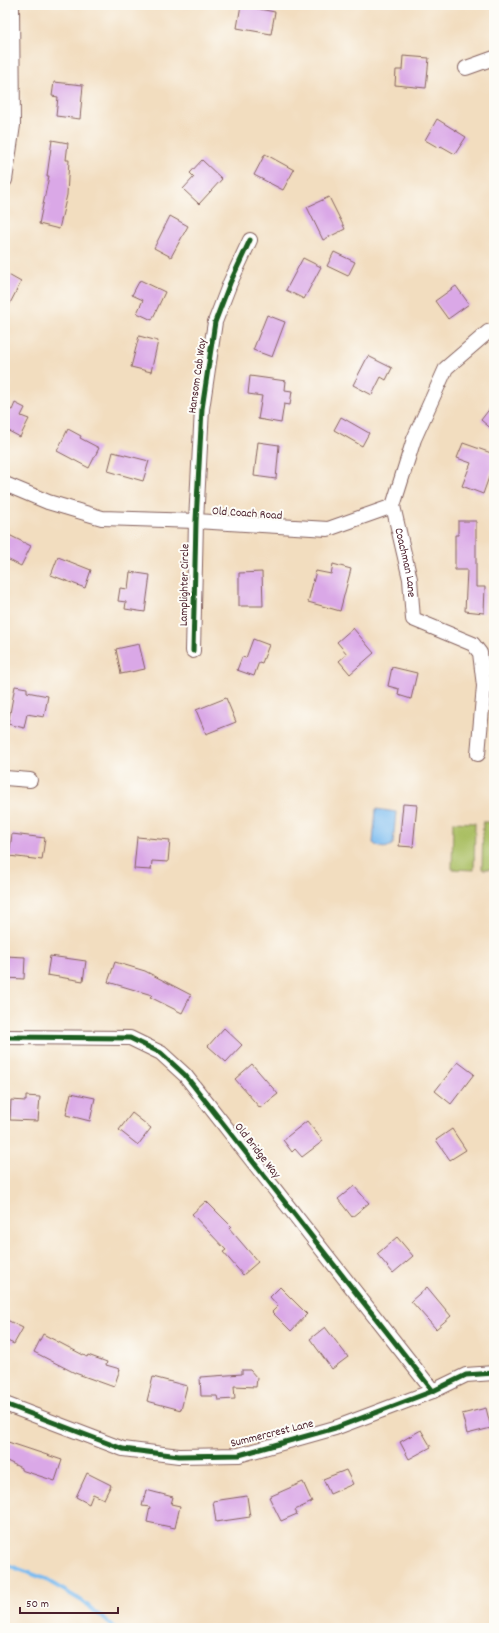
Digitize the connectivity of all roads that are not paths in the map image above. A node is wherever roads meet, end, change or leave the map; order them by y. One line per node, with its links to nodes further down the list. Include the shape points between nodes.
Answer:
1 (12, 5): 4 (street, via 13,125)
2 (494, 58): 3 (street)
3 (466, 68)
4 (5, 180)
5 (250, 240): 9 (street, Hansom Cab Way, via 215,322 202,409)
6 (494, 331): 8 (street, via 488,332 446,368 414,439)
7 (5, 484): 9 (street, Old Coach Road, via 48,502 102,518)
8 (393, 506): 9 (street, Old Coach Road, via 328,529); 11 (street, Coachman Lane, via 410,579 413,619 473,644 480,653 484,686)
9 (196, 521): 10 (street, Lamplighter Circle)
10 (193, 650)
11 (478, 754)
12 (5, 778): 13 (street)
13 (30, 780)
14 (5, 1037): 16 (street, Old Bridge Way, via 130,1038 161,1053 185,1075)
15 (494, 1374): 16 (street, Summercrest Lane, via 466,1375)
16 (433, 1391): 17 (street, Summercrest Lane, via 335,1428 239,1455 179,1456 123,1449)
17 (5, 1404)

